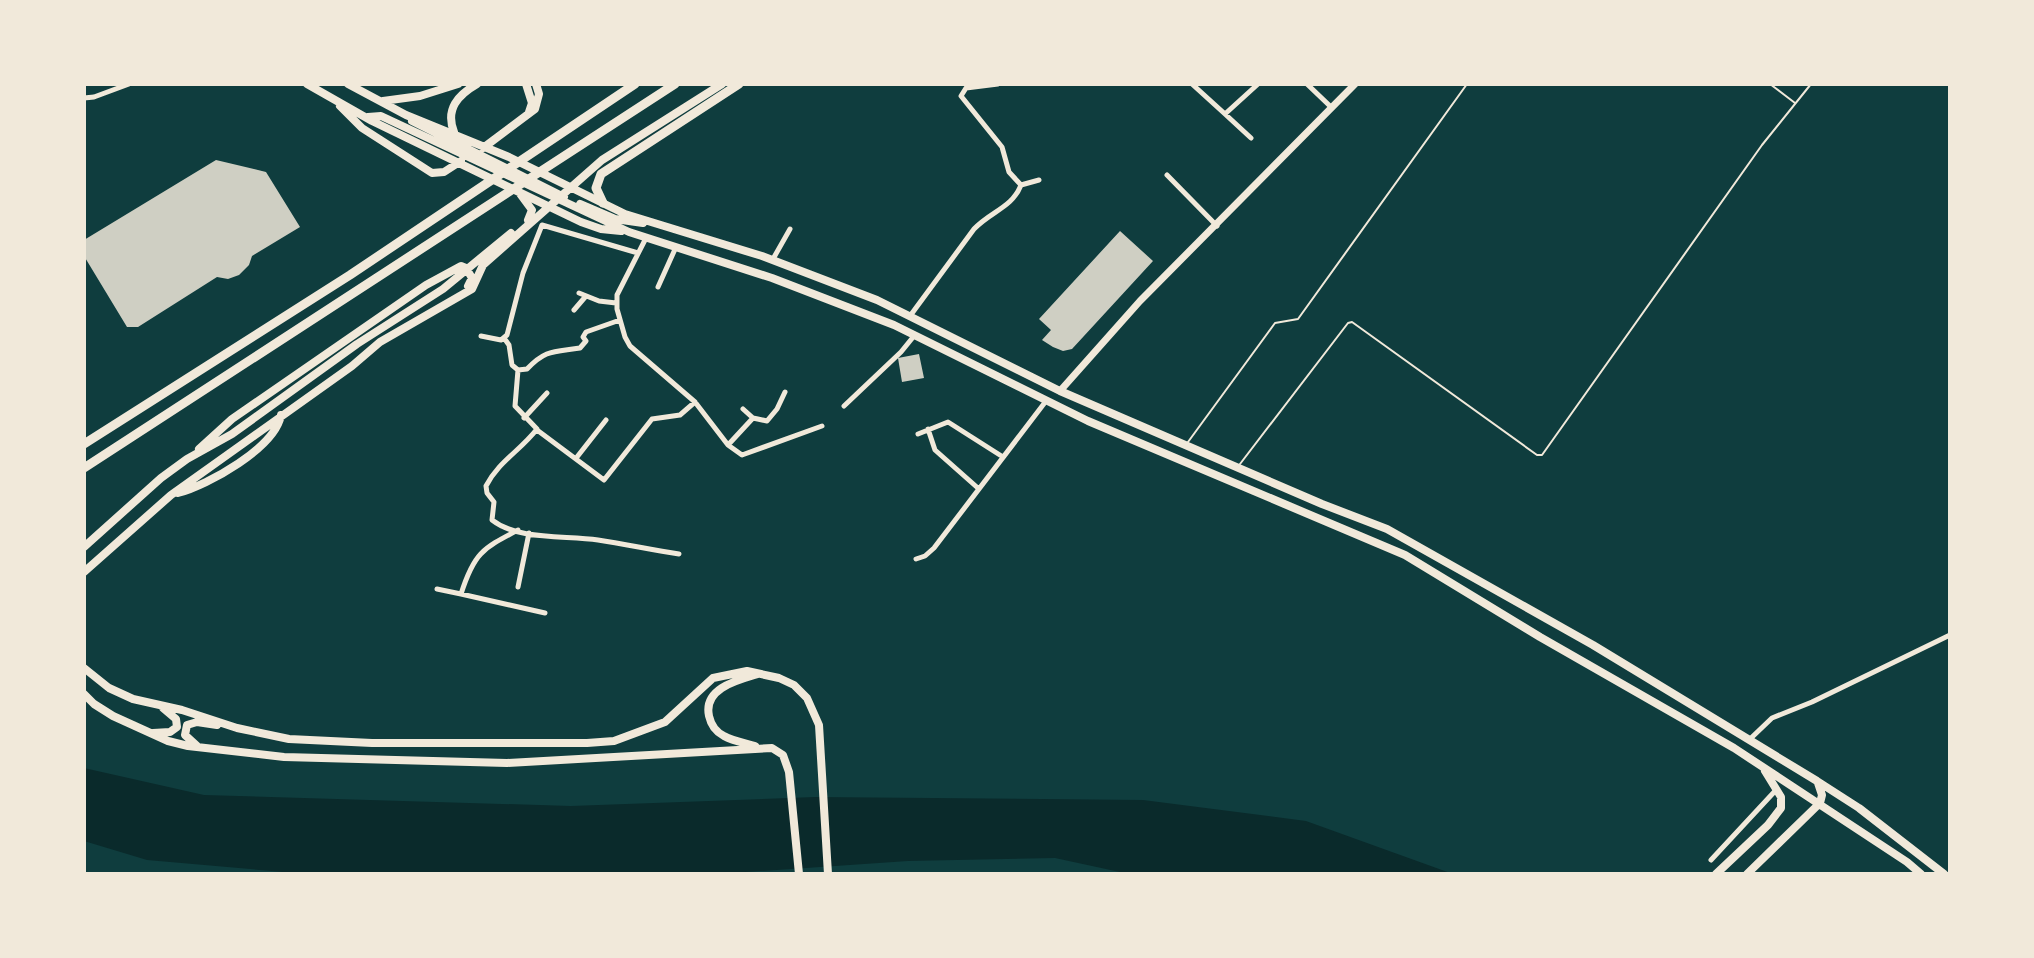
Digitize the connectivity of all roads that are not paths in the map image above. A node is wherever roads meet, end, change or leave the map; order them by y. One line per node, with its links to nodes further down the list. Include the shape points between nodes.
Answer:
1 (129, 84): 20 (street)
2 (307, 84): 22 (main road)
3 (348, 84): 21 (main road)
4 (458, 84): 21 (main road)
5 (477, 84): 29 (main road, via 452,109)
6 (526, 84): 26 (main road, via 532,103)
7 (536, 84): 26 (main road, via 537,104)
8 (675, 84): 80 (highway)
9 (722, 84): 47 (main road, via 602,160 483,265 472,289)
10 (739, 84): 35 (highway, via 601,174 596,188)
11 (998, 84): 33 (street, via 966,88 961,96 1002,147 1009,172)
12 (1192, 84): 25 (street)
13 (1258, 84): 25 (street)
14 (1307, 84): 24 (street)
15 (1355, 84): 24 (main road)
16 (1467, 84): 75 (lane, via 1298,319 1275,323)
17 (1770, 84): 23 (lane)
18 (1811, 84): 23 (lane)
19 (633, 85): 73 (highway)
20 (84, 98)
21 (383, 101): 28 (main road)
22 (337, 102): 26 (main road, via 362,128 432,173 444,172); 27 (main road)
23 (1796, 104): 81 (lane, via 1542,455 1352,322)
24 (1332, 108): 38 (main road)
25 (1225, 114): 30 (street)
26 (527, 116)
27 (368, 117): 34 (main road); 37 (main road, via 381,116 420,133)
28 (432, 128): 29 (main road); 36 (main road, via 615,219)
29 (454, 132): 35 (main road)
30 (1251, 138)
31 (1167, 175): 38 (street)
32 (1039, 180): 33 (street)
33 (1021, 185): 50 (street, via 1015,199 974,229)
34 (518, 191): 37 (main road, via 581,222); 78 (main road, via 532,210 529,219 443,289 232,434)
35 (603, 203): 36 (main road)
36 (652, 223): 43 (main road)
37 (603, 225): 40 (main road)
38 (1217, 226): 58 (main road, via 1140,301)
39 (790, 229): 43 (street)
40 (646, 238): 41 (main road); 42 (street)
41 (676, 246): 44 (street); 52 (main road)
42 (638, 253): 48 (street); 54 (street, via 542,225)
43 (773, 260): 50 (main road)
44 (658, 287)
45 (579, 293): 46 (street)
46 (586, 296): 48 (street); 49 (street)
47 (453, 300): 65 (main road, via 380,342); 78 (main road, via 472,282 461,266 352,333 232,419)
48 (616, 303): 51 (street)
49 (574, 310)
50 (910, 316): 55 (main road)
51 (620, 320): 57 (street, via 586,332 580,348 554,350); 62 (street, via 630,346)
52 (915, 335): 56 (main road); 63 (street)
53 (481, 336): 54 (street)
54 (504, 338): 57 (street)
55 (956, 340): 56 (main road); 58 (main road)
56 (950, 353): 61 (main road)
57 (518, 370): 66 (street, via 514,403)
58 (1060, 391): 75 (main road)
59 (785, 392): 67 (street, via 767,421)
60 (547, 393): 66 (street)
61 (1046, 401): 77 (street); 79 (main road)
62 (695, 402): 74 (street); 76 (street, via 680,415 652,419 604,480)
63 (844, 406)
64 (743, 409): 67 (street)
65 (281, 414): 83 (main road); 83 (main road, via 279,426 251,453 204,483)
66 (524, 418): 70 (street)
67 (753, 418): 74 (street)
68 (606, 420): 76 (street)
69 (822, 426): 74 (street, via 742,455)
70 (537, 429): 76 (street); 84 (street, via 503,460 486,486 494,502 492,520)
71 (928, 429): 72 (street); 77 (street, via 950,423); 82 (street, via 935,450)
72 (918, 434)
73 (84, 444)
74 (728, 445)
75 (1185, 446): 79 (main road); 81 (main road)
76 (577, 457)
77 (1003, 457): 82 (street)
78 (187, 459): 86 (main road)
79 (1178, 460): 104 (main road, via 1405,555)
80 (84, 468)
81 (1237, 469): 101 (main road, via 1420,546)
82 (979, 489): 88 (street, via 934,548)
83 (171, 495): 89 (main road)
84 (518, 530): 85 (street); 92 (street, via 484,548)
85 (529, 533): 87 (street); 90 (street)
86 (84, 547)
87 (679, 554)
88 (916, 559)
89 (84, 572)
90 (518, 587)
91 (437, 589): 92 (street)
92 (461, 594): 93 (street)
93 (545, 613)
94 (1950, 635): 101 (street, via 1772,718)
95 (84, 668): 98 (main road, via 109,688)
96 (761, 673): 99 (main road, via 713,678 665,722 614,741 372,743 289,739); 103 (main road, via 723,687 709,708 721,734); 110 (main road, via 794,685 807,698 819,725)
97 (84, 694): 100 (main road)
98 (151, 703): 99 (main road); 100 (main road, via 171,714 177,727)
99 (237, 728): 102 (main road, via 192,723 185,735)
100 (149, 734): 102 (main road)
101 (1749, 740): 105 (main road)
102 (198, 747): 103 (main road, via 284,757 507,763)
103 (764, 748): 109 (main road, via 783,755 792,785)
104 (1764, 769): 106 (main road); 107 (main road)
105 (1817, 781): 107 (main road); 114 (main road)
106 (1776, 790): 108 (street); 111 (main road, via 1780,810)
107 (1820, 803): 112 (main road); 113 (main road)
108 (1711, 860)
109 (799, 874)
110 (828, 874)
111 (1716, 874)
112 (1747, 874)
113 (1921, 874)
114 (1944, 874)

